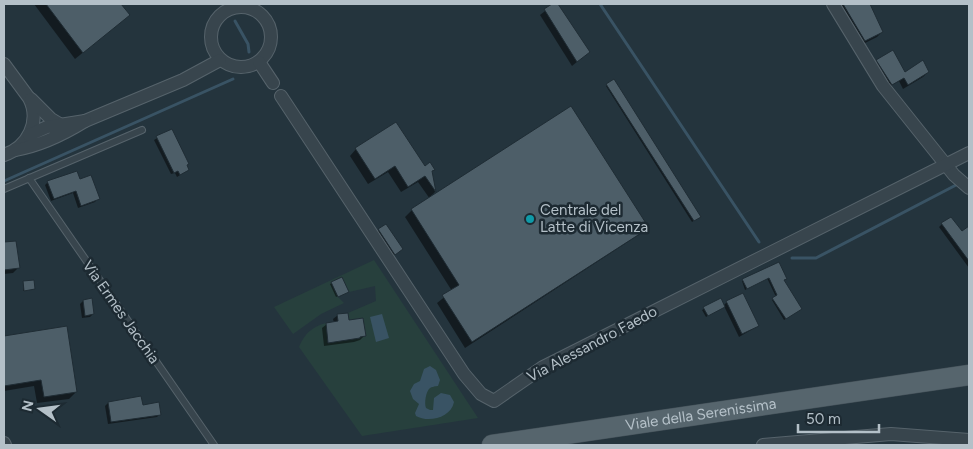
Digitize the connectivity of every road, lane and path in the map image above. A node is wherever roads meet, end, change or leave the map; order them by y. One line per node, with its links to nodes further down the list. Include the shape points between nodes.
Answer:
1 (833, 4): 14 (street, via 883,86)
2 (220, 60): 3 (street, via 244,68); 3 (street, via 211,45 212,27 221,14 238,6 257,11 269,26 270,45); 8 (street, via 184,80)
3 (259, 62): 5 (street)
4 (4, 64): 7 (street)
5 (273, 84)
6 (281, 96): 14 (street, Via Alessandro Faedo, via 464,374 481,394 494,402 543,367)
7 (29, 98): 9 (street); 11 (street, via 34,115)
8 (84, 121): 9 (street); 12 (street, via 72,129)
9 (61, 125): 11 (street, via 46,127)
10 (142, 130): 15 (lane)
11 (29, 135): 12 (street, via 21,146)
12 (10, 152)
13 (969, 153): 14 (street)
14 (951, 170): 16 (street)
15 (29, 178): 17 (lane); 20 (lane, Via Ermes Jacchia)
16 (967, 187)
17 (4, 189)
18 (969, 375): 21 (main road, Viale della Serenissima)
19 (969, 440): 22 (street, via 891,434)
20 (214, 445)
21 (492, 445)
22 (763, 445)

